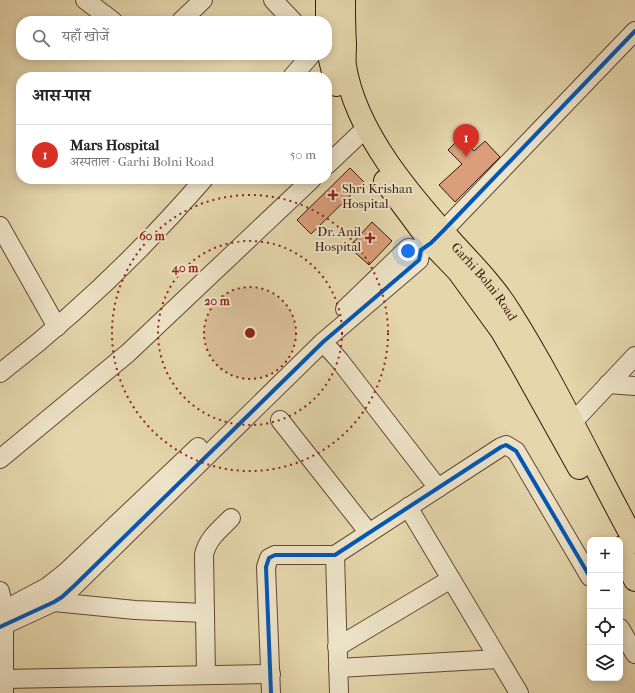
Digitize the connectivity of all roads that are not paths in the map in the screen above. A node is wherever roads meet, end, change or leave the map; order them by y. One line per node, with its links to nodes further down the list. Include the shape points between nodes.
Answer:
1 (85, 0): 6 (street)
2 (203, 0): 7 (street)
3 (273, 0): 8 (street)
4 (327, 0): 9 (main road, Garhi Bolni Road)
5 (344, 0): 11 (main road, Garhi Bolni Road)
6 (107, 16)
7 (186, 16)
8 (288, 16)
9 (327, 16)
10 (635, 31): 20 (street)
11 (332, 43)
12 (323, 60): 14 (street)
13 (330, 60): 15 (main road, Garhi Bolni Road, via 355,103)
14 (301, 72)
15 (361, 132): 16 (street); 20 (main road, Garhi Bolni Road, via 404,184)
16 (332, 160)
17 (199, 184): 21 (street, via 157,231)
18 (307, 184): 29 (street, via 128,353)
19 (0, 226): 21 (street)
20 (432, 241): 22 (street, via 419,260); 28 (main road, Garhi Bolni Road, via 496,291 526,338); 44 (street, via 408,248 66,572)
21 (57, 328): 24 (street)
22 (323, 342): 30 (street); 42 (street, via 74,586)
23 (635, 356): 25 (street)
24 (0, 373)
25 (608, 384): 26 (street); 28 (street)
26 (635, 386)
27 (280, 420): 33 (street)
28 (566, 428): 34 (main road, Garhi Bolni Road); 35 (main road, Garhi Bolni Road)
29 (0, 459)
30 (438, 488): 31 (street); 38 (street, via 501,447 512,447)
31 (408, 507): 33 (street); 39 (street)
32 (231, 518): 43 (street, via 205,548)
33 (369, 534): 37 (street)
34 (615, 537)
35 (635, 542)
36 (623, 554): 40 (main road)
37 (335, 555): 46 (street); 50 (street, via 275,555 267,561)
38 (588, 573)
39 (451, 579): 46 (street); 48 (street)
40 (635, 580)
41 (0, 591): 44 (street)
42 (54, 602): 43 (street, via 135,610); 44 (street)
43 (205, 613): 51 (street)
44 (2, 618): 52 (street)
45 (623, 633): 47 (street)
46 (337, 646): 49 (street)
47 (635, 654)
48 (498, 659): 49 (street); 55 (street)
49 (338, 668): 54 (street)
50 (271, 674): 51 (street); 53 (street)
51 (206, 675): 52 (street)
52 (4, 686)
53 (271, 693)
54 (338, 693)
55 (519, 693)

